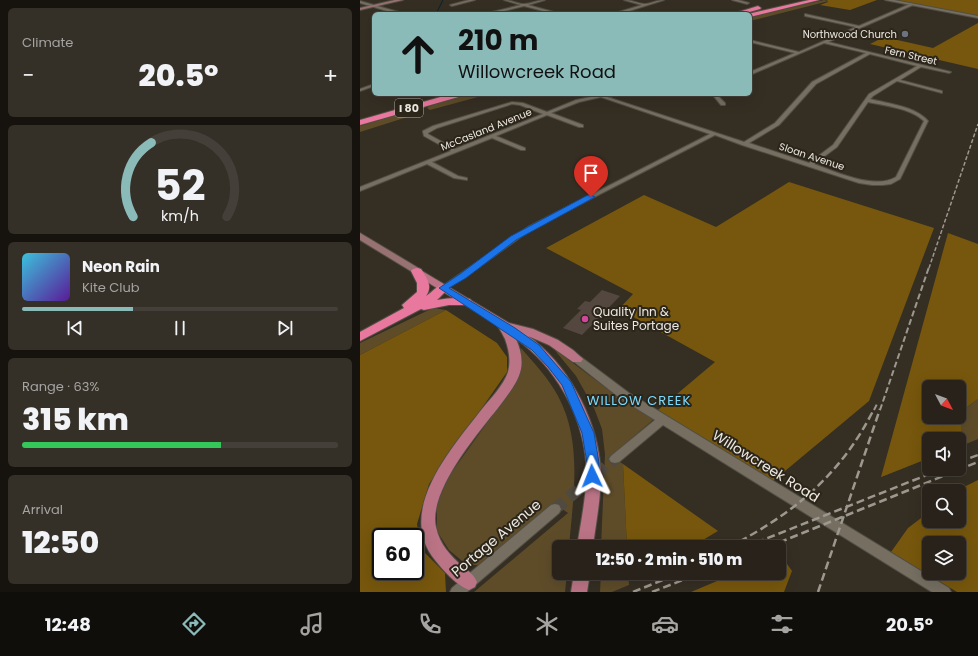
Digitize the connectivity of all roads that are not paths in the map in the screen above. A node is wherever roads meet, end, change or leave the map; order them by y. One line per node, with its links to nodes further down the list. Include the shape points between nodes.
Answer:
1 (400, 0): 17 (main road)
2 (473, 0): 13 (street)
3 (506, 0): 14 (street)
4 (543, 0): 14 (street)
5 (626, 0): 15 (street)
6 (662, 0): 15 (street)
7 (734, 0): 12 (street)
8 (794, 0): 25 (highway)
9 (816, 0): 26 (highway)
10 (887, 0): 16 (street)
11 (360, 2): 17 (street)
12 (747, 3)
13 (452, 5)
14 (524, 5): 21 (street); 22 (street)
15 (646, 5): 19 (street)
16 (911, 5): 28 (street); 29 (street)
17 (377, 6): 18 (main road); 20 (street)
18 (360, 9)
19 (626, 11): 23 (street); 24 (street)
20 (395, 12)
21 (497, 12)
22 (551, 12)
23 (622, 12)
24 (630, 12)
25 (743, 12)
26 (752, 15)
27 (806, 15): 29 (street)
28 (978, 17)
29 (860, 27): 31 (street)
30 (752, 41): 32 (street)
31 (823, 42): 32 (street); 33 (street, Fern Street)
32 (799, 53): 36 (street)
33 (870, 53): 34 (street, Fern Street); 53 (street, via 814,83 777,124)
34 (922, 65): 35 (street, Fern Street); 37 (street)
35 (949, 72)
36 (752, 73)
37 (896, 80): 40 (street); 45 (street)
38 (372, 87): 39 (street)
39 (360, 90)
40 (940, 92)
41 (429, 96): 48 (highway, I 80)
42 (452, 96): 49 (highway, I 80)
43 (601, 96): 47 (street, McCasland Avenue, via 578,101); 51 (street, Sloan Avenue)
44 (716, 96): 46 (street)
45 (867, 100): 57 (street, via 835,146); 57 (street, Sloan Avenue, via 915,113 926,120 898,178 883,184 864,183)
46 (723, 104)
47 (548, 113): 50 (street); 52 (street, McCasland Avenue); 55 (street, via 512,103 425,132)
48 (360, 116)
49 (360, 123)
50 (581, 126)
51 (713, 134): 53 (street, Sloan Avenue); 62 (street, via 530,228)
52 (492, 136): 54 (street); 55 (street, McCasland Avenue)
53 (744, 144): 57 (street, Sloan Avenue)
54 (523, 149)
55 (455, 151): 56 (street, McCasland Avenue)
56 (428, 162): 58 (street); 59 (street, McCasland Avenue)
57 (810, 165)
58 (465, 179)
59 (360, 189)
60 (360, 236): 61 (main road)
61 (417, 271): 62 (main road); 64 (highway, via 424,283 424,290)
62 (443, 288): 63 (main road); 64 (highway, via 433,297)
63 (466, 302): 64 (highway, via 438,303); 65 (main road)
64 (405, 311): 66 (highway); 67 (highway)
65 (500, 322): 68 (main road, via 540,335); 72 (main road, via 536,347 567,384 588,433 593,463); 73 (main road, via 509,334 515,354 515,369 506,386 449,465 432,496 426,522 432,542)
66 (360, 329)
67 (360, 337)
68 (577, 359): 69 (street, Willowcreek Road, via 609,385)
69 (662, 420): 70 (street); 75 (street, Willowcreek Road)
70 (615, 459)
71 (555, 509): 73 (street, Portage Avenue)
72 (586, 540)
73 (469, 582): 74 (street, Portage Avenue)
74 (457, 592)
75 (944, 592)

